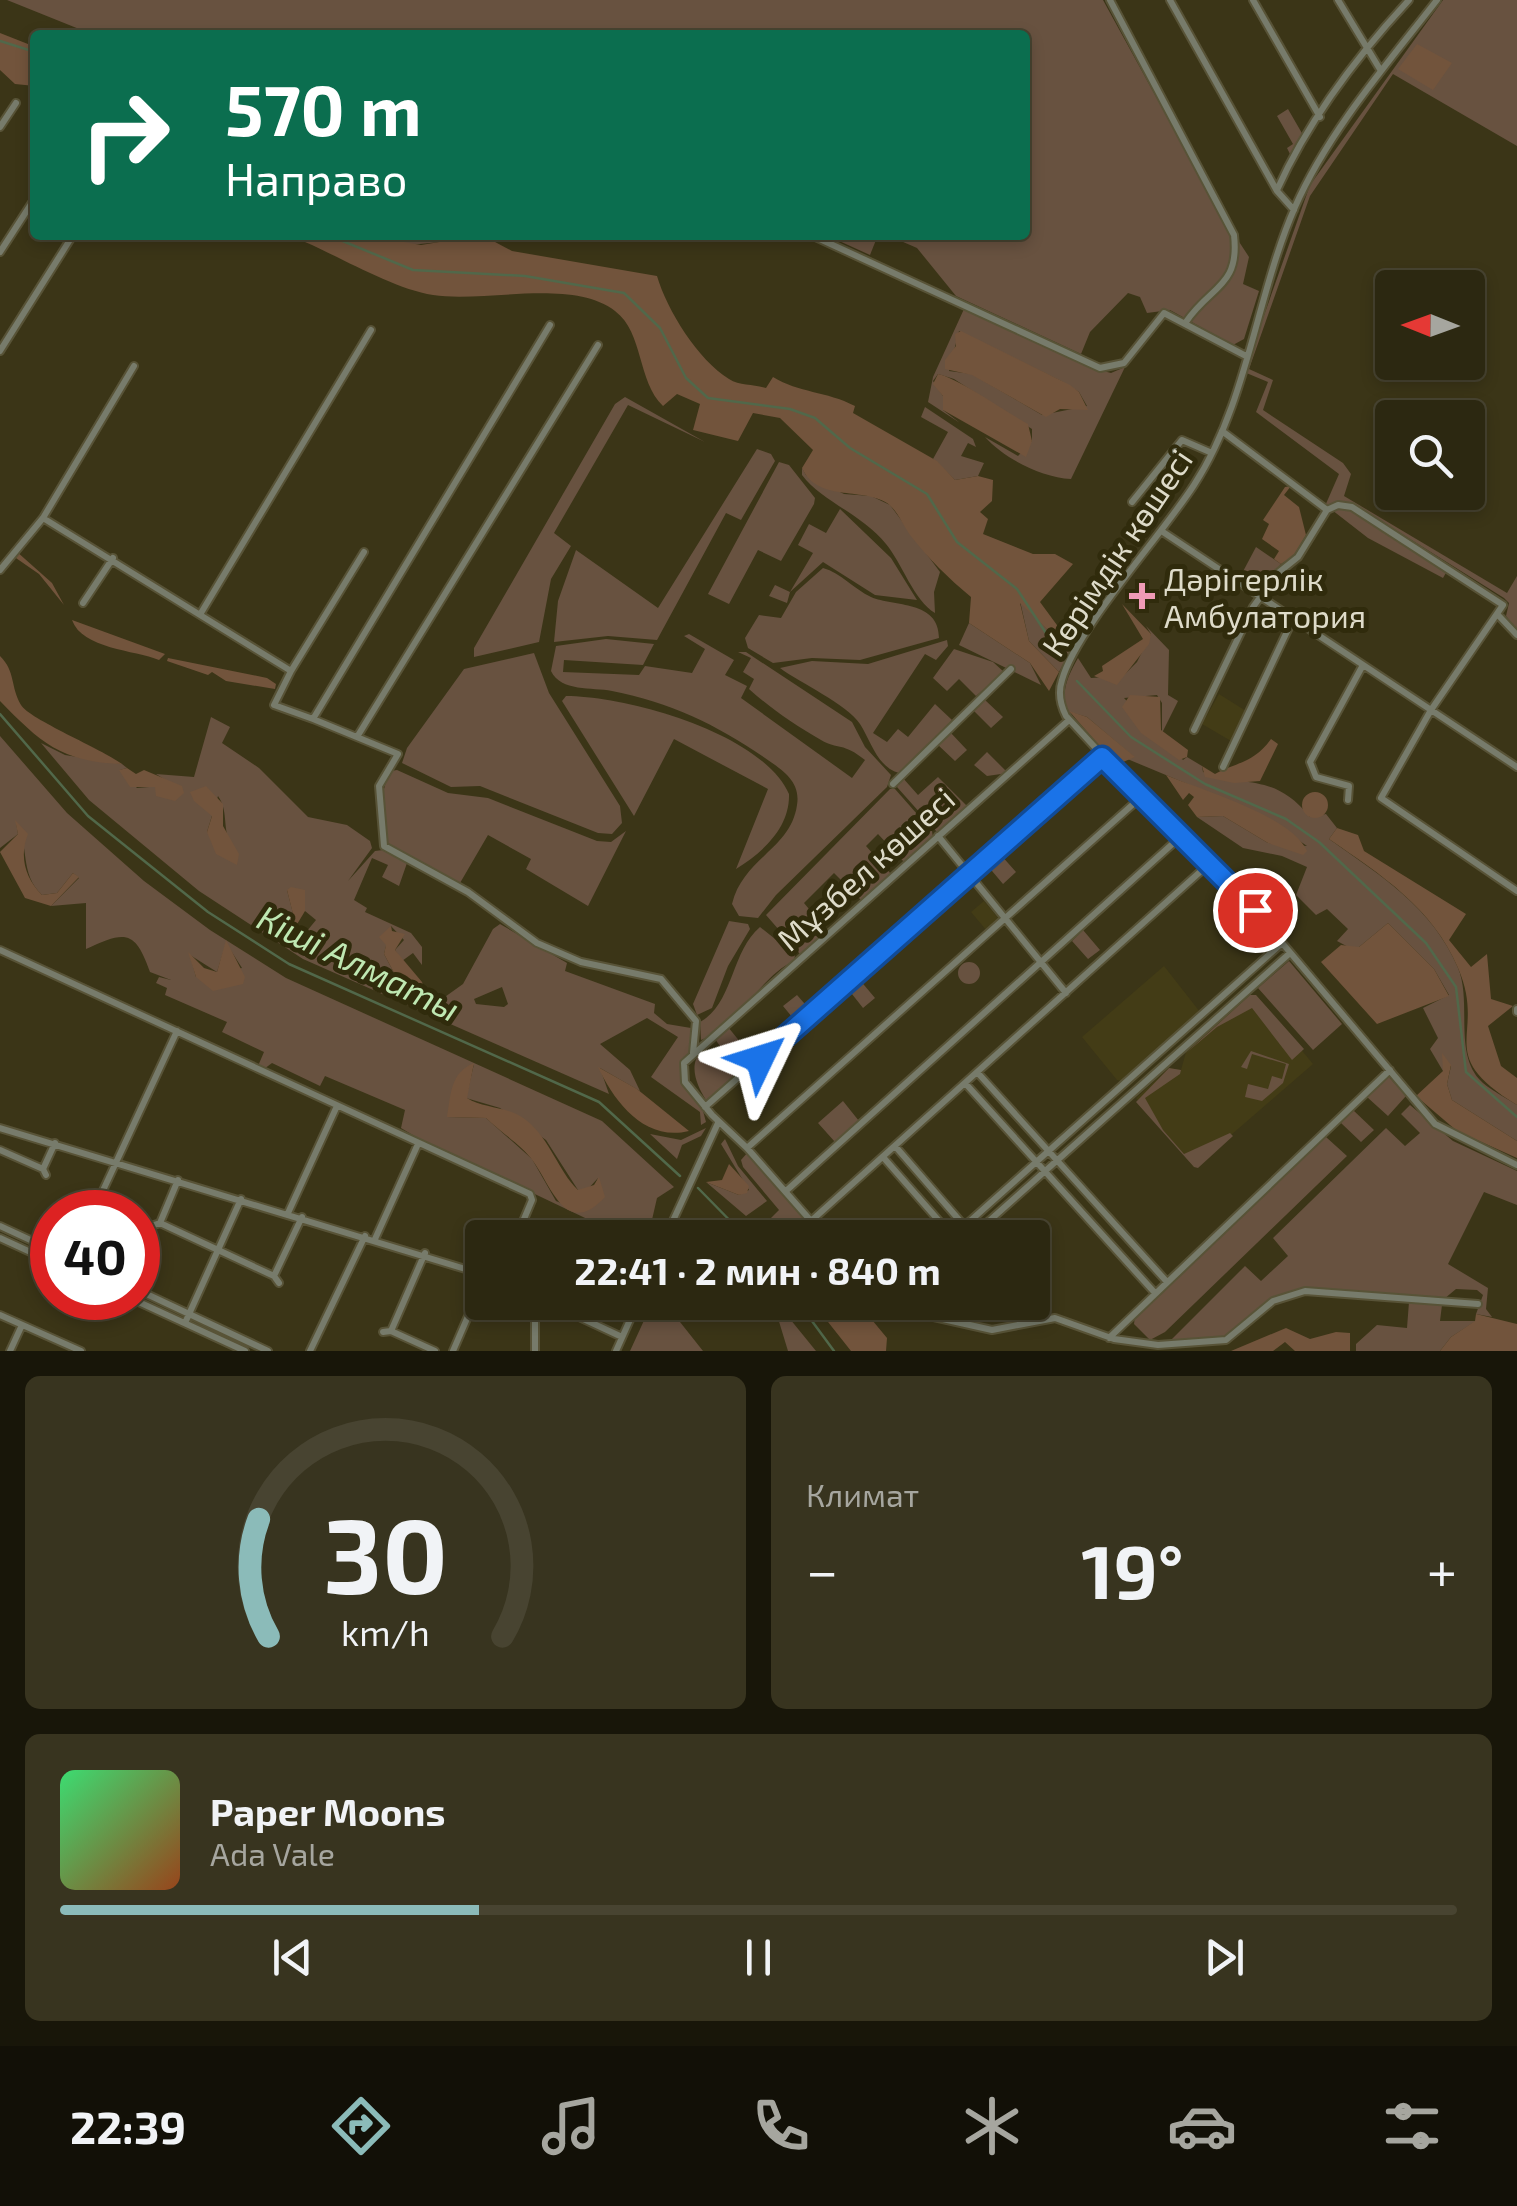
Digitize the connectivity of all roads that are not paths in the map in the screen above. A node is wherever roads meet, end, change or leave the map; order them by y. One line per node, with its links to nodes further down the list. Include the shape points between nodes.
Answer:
1 (1110, 0): 18 (street, via 1234,235 1236,257 1228,278)
2 (1170, 0): 12 (street)
3 (1253, 0): 10 (street)
4 (1338, 0): 7 (street)
5 (1409, 0): 7 (street)
6 (1436, 0): 8 (street, Көрімдік көшесі)
7 (1366, 50): 8 (street); 10 (street)
8 (1381, 72): 14 (street, Көрімдік көшесі)
9 (16, 103): 11 (street)
10 (1320, 117): 12 (street)
11 (0, 127)
12 (1277, 191): 14 (street)
13 (30, 206): 17 (street)
14 (1294, 210): 23 (street, Көрімдік көшесі)
15 (70, 240): 22 (street)
16 (823, 240): 18 (street, via 1100,368 1124,362 1161,314)
17 (0, 252)
18 (1186, 322): 23 (street)
19 (550, 324): 46 (street)
20 (371, 330): 36 (street)
21 (598, 345): 48 (street)
22 (0, 351)
23 (1246, 356): 25 (street, Көрімдік көшесі)
24 (134, 366): 29 (street)
25 (1222, 431): 26 (street, Көрімдік көшесі); 28 (street)
26 (1212, 453): 27 (street, via 1182,440); 30 (street, Көрімдік көшесі)
27 (1132, 502)
28 (1327, 510): 34 (street, via 1298,557); 37 (street, via 1352,507 1502,605)
29 (43, 518): 32 (street); 33 (street)
30 (1163, 532): 34 (street); 45 (street, Көрімдік көшесі, via 1065,671 1060,691)
31 (364, 552): 42 (street)
32 (113, 558): 35 (street); 36 (street)
33 (0, 570)
34 (1260, 598): 38 (street); 47 (street)
35 (83, 603)
36 (201, 613): 42 (street)
37 (1499, 616): 39 (street); 44 (street)
38 (1293, 618): 40 (street); 51 (street)
39 (1517, 635)
40 (1363, 664): 44 (street); 54 (street, via 1311,758 1316,777 1349,786)
41 (1011, 669): 52 (street)
42 (291, 671): 46 (street, via 274,705)
43 (1056, 704): 45 (street)
44 (1432, 710): 50 (street); 59 (street, via 1381,798)
45 (1068, 718): 49 (street); 55 (street, Мұзбел көшесі)
46 (313, 719): 48 (street)
47 (1194, 730)
48 (357, 736): 67 (street, via 398,754 379,786 381,841 388,850 466,891 553,950 661,979 695,1018)
49 (1102, 757): 53 (street); 58 (street)
50 (1517, 766)
51 (1223, 767)
52 (893, 784)
53 (1140, 798): 56 (street); 60 (street)
54 (1348, 800)
55 (938, 836): 58 (street); 67 (street, Мұзбел көшесі)
56 (1180, 838): 57 (street); 64 (street)
57 (1210, 863): 61 (street); 65 (street)
58 (971, 876): 60 (street); 72 (street)
59 (1517, 892)
60 (1006, 918): 64 (street); 78 (street)
61 (1282, 943): 63 (street); 80 (street)
62 (0, 950): 66 (street)
63 (1290, 953): 68 (street); 82 (street)
64 (1041, 962): 65 (street); 89 (street)
65 (1066, 992): 69 (street)
66 (177, 1031): 71 (street); 83 (street)
67 (693, 1052): 72 (street, via 683,1073)
68 (1390, 1070): 85 (street, via 1434,1124); 110 (street)
69 (978, 1072): 70 (street); 80 (street)
70 (965, 1083): 77 (street); 84 (street)
71 (337, 1106): 76 (street); 91 (street)
72 (705, 1106): 73 (street)
73 (718, 1122): 78 (street); 94 (street)
74 (0, 1128): 75 (street)
75 (55, 1143): 79 (street, via 44,1172); 83 (street)
76 (418, 1144): 93 (street, via 532,1196); 104 (street)
77 (894, 1146): 81 (street); 98 (street)
78 (748, 1148): 89 (street)
79 (0, 1150)
80 (1048, 1151): 82 (street); 84 (street)
81 (883, 1157): 96 (street); 97 (street)
82 (1057, 1160): 86 (street); 110 (street)
83 (116, 1162): 87 (street); 88 (street)
84 (1036, 1162): 86 (street); 99 (street)
85 (1517, 1165)
86 (1044, 1172): 100 (street); 111 (street)
87 (178, 1180): 90 (street); 106 (street, via 157,1224)
88 (103, 1190)
89 (786, 1191): 95 (street)
90 (241, 1199): 91 (street); 106 (street)
91 (288, 1213): 92 (street)
92 (302, 1217): 102 (street); 106 (street, via 277,1279)
93 (523, 1220)
94 (672, 1220)
95 (811, 1220)
96 (813, 1220)
97 (937, 1220)
98 (960, 1220)
99 (970, 1220)
100 (992, 1220)
101 (0, 1226): 105 (street)
102 (364, 1236): 104 (street); 134 (street)
103 (0, 1238): 107 (street)
104 (375, 1239): 108 (street)
105 (30, 1240)
106 (218, 1250): 115 (street)
107 (30, 1252)
108 (425, 1254): 109 (street); 135 (street, via 387,1331)
109 (465, 1268)
110 (1167, 1282): 111 (street)
111 (1155, 1294): 129 (street)
112 (160, 1300): 115 (street)
113 (1478, 1304): 129 (street, via 1305,1291 1273,1301 1221,1341 1148,1345)
114 (160, 1312): 125 (street)
115 (189, 1314): 125 (street); 133 (street)
116 (0, 1315): 127 (street)
117 (1050, 1318): 129 (street)
118 (466, 1320): 136 (street)
119 (536, 1320): 137 (street)
120 (584, 1320): 128 (street)
121 (630, 1320): 128 (street)
122 (947, 1320): 126 (street, via 992,1330)
123 (1026, 1320): 126 (street)
124 (1039, 1320): 126 (street)
125 (185, 1323): 132 (street)
126 (1028, 1323)
127 (22, 1325): 130 (street); 131 (street)
128 (622, 1338): 138 (street)
129 (1108, 1338)
130 (10, 1351)
131 (81, 1351)
132 (245, 1351)
133 (268, 1351)
134 (310, 1351)
135 (436, 1351)
136 (452, 1351)
137 (535, 1351)
138 (616, 1351)

